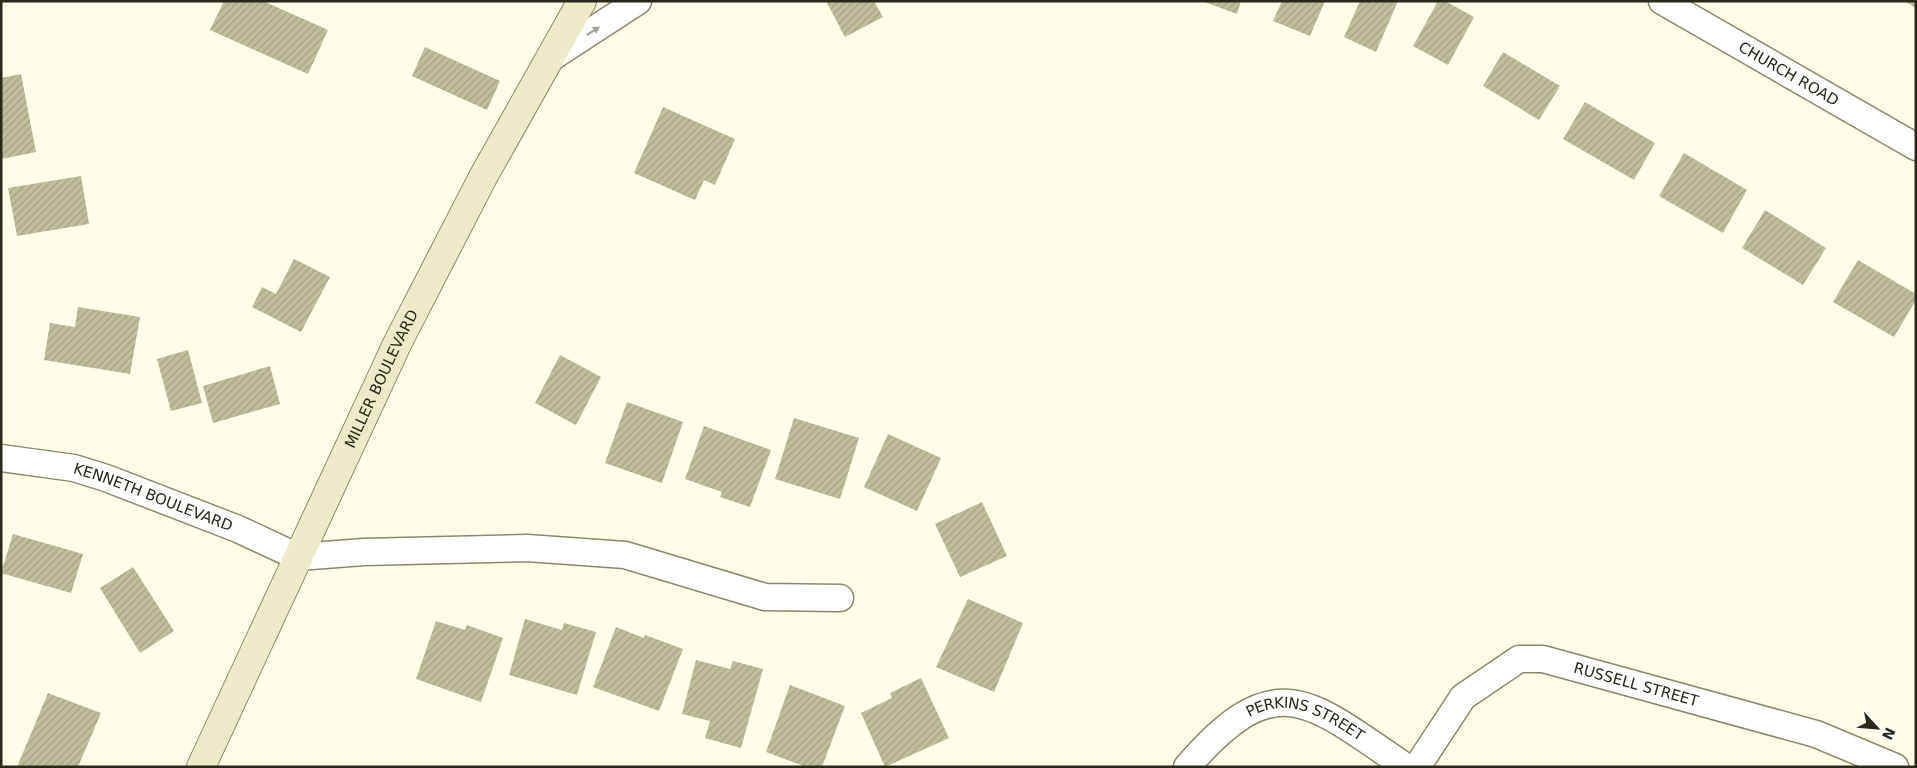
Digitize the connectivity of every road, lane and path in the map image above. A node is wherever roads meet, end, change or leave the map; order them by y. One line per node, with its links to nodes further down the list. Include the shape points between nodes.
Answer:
1 (582, 1): 4 (street, MILLER BOULEVARD)
2 (638, 1): 4 (street, one-way to 2)
3 (1662, 1): 5 (street, CHURCH ROAD)
4 (552, 57): 7 (street, MILLER BOULEVARD, via 483,177 398,342)
5 (1916, 147)
6 (1, 458): 7 (street, KENNETH BOULEVARD, via 74,468 106,478 238,529)
7 (298, 558): 8 (street, via 364,552 526,548 625,555 765,597); 9 (street, MILLER BOULEVARD)
8 (840, 598)
9 (201, 767)
10 (1187, 767): 11 (street, PERKINS STREET, via 1218,733 1252,708 1272,702 1293,702 1315,708)
11 (1406, 767)
12 (1417, 767): 13 (street, RUSSELL STREET, via 1463,696 1519,659 1543,659 1816,734)
13 (1895, 767)

